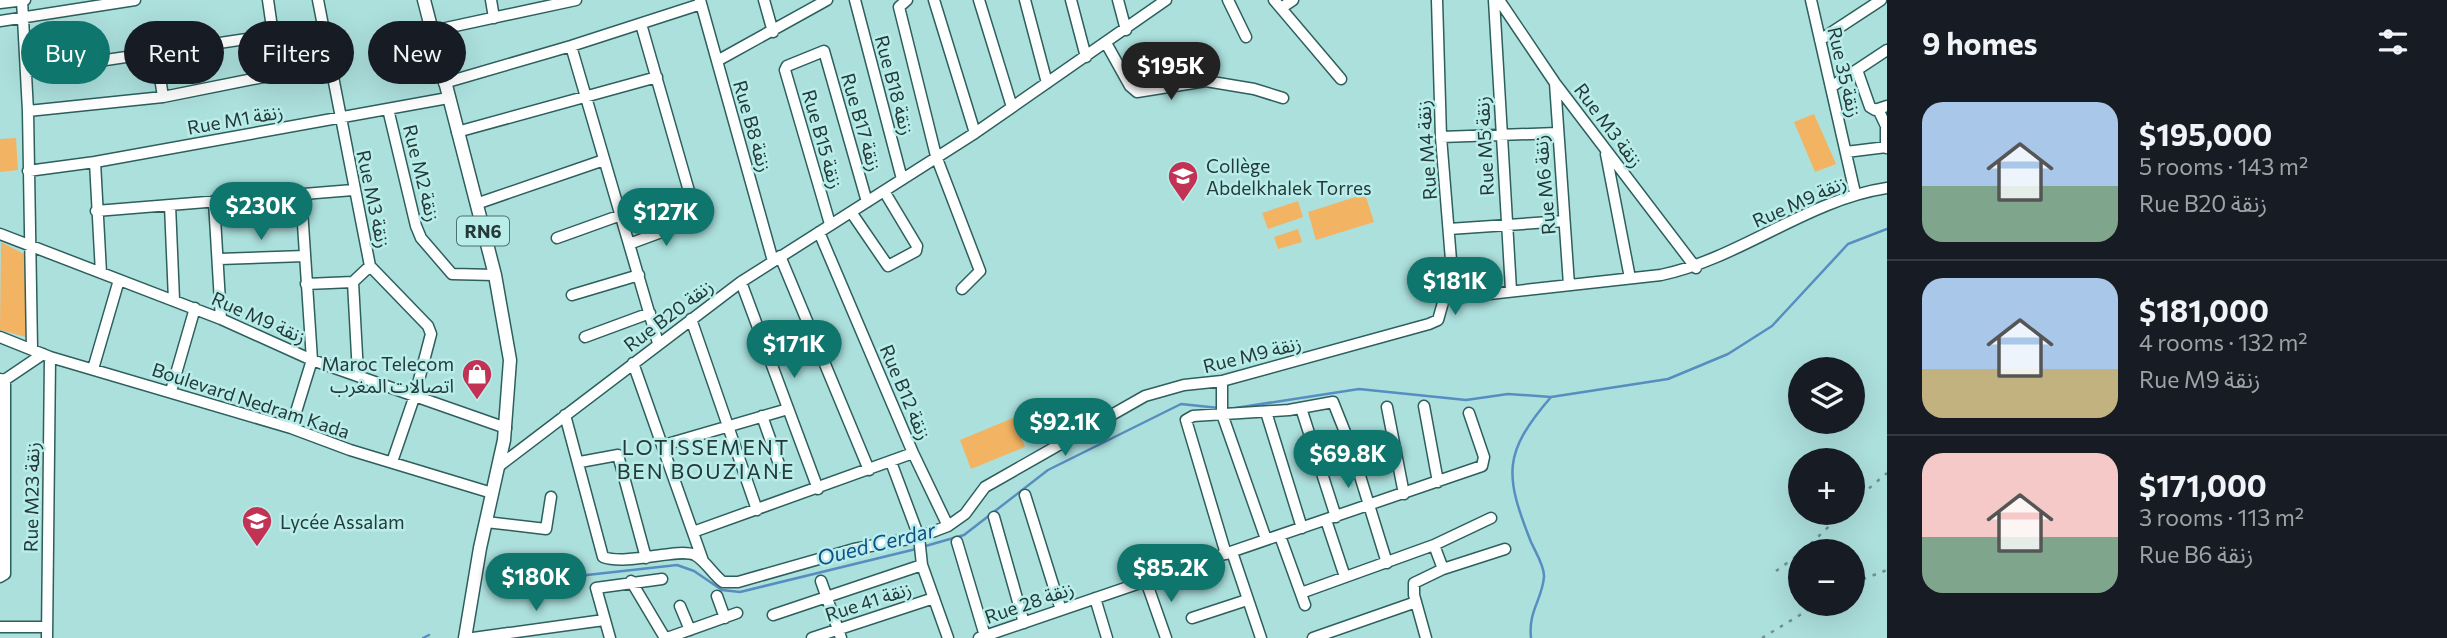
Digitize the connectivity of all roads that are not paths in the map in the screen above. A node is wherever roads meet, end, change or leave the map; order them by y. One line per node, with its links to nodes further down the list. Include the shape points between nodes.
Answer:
1 (23, 0): 27 (street); 31 (street)
2 (135, 0): 31 (street)
3 (268, 0): 35 (street)
4 (318, 0): 68 (street, Rue M3 زنقة)
5 (424, 0): 36 (main road, RN6)
6 (491, 0): 32 (street)
7 (576, 0): 25 (street)
8 (764, 0): 40 (street)
9 (827, 0): 40 (street)
10 (855, 0): 81 (street, Rue B18 زنقة)
11 (934, 0): 70 (street)
12 (979, 0): 64 (street)
13 (1025, 0): 54 (street)
14 (1071, 0): 47 (street)
15 (1118, 0): 39 (street)
16 (1165, 0): 39 (street, Rue B20 زنقة)
17 (1293, 0): 28 (street)
18 (1437, 0): 73 (street, Rue M4 زنقة)
19 (1497, 0): 30 (street, Rue M3 زنقة); 72 (street, Rue M5 زنقة)
20 (1507, 0): 30 (street)
21 (1811, 0): 42 (street, Rue 35 زنقة)
22 (1881, 0): 42 (street)
23 (904, 1): 77 (street, via 899,7)
24 (1229, 1): 41 (street)
25 (555, 2): 29 (street)
26 (700, 2): 38 (street); 48 (street, Rue B8 زنقة)
27 (0, 4)
28 (1277, 4): 52 (street)
29 (523, 6): 32 (street)
30 (1510, 16): 55 (street, Rue M3 زنقة)
31 (23, 18): 33 (street); 34 (street)
32 (494, 18): 37 (street)
33 (0, 21)
34 (23, 21)
35 (271, 21)
36 (429, 21)
37 (466, 24)
38 (641, 24): 44 (street); 51 (street)
39 (1126, 30): 43 (street, Rue B20 زنقة)
40 (774, 32): 48 (street)
41 (1246, 37)
42 (1820, 40): 59 (street, Rue 35 زنقة)
43 (1106, 43): 47 (street, Rue B20 زنقة); 63 (street, via 1137,92 1206,81)
44 (571, 46): 50 (street); 60 (street)
45 (1887, 50): 49 (street)
46 (824, 51): 88 (street, Rue B17 زنقة); 95 (street, Rue B15 زنقة, via 785,70)
47 (1086, 57): 54 (street, Rue B20 زنقة)
48 (717, 61): 105 (street, Rue B8 زنقة)
49 (1857, 70): 59 (street); 65 (street, via 1870,107)
50 (466, 77)
51 (657, 77): 60 (street); 101 (street, via 697,219)
52 (1341, 79)
53 (238, 82): 61 (street)
54 (1047, 83): 64 (street, Rue B20 زنقة)
55 (1555, 83): 71 (street, Rue M6 زنقة); 75 (street, Rue M3 زنقة)
56 (27, 84): 67 (street)
57 (161, 84): 61 (street)
58 (444, 84): 62 (main road, RN6)
59 (1831, 87): 76 (street, Rue 35 زنقة)
60 (586, 96): 69 (street); 78 (street)
61 (163, 97): 67 (street)
62 (448, 98): 66 (street, Rue M1 زنقة); 69 (main road, RN6)
63 (1283, 98)
64 (1012, 107): 70 (street, Rue B20 زنقة)
65 (1883, 108): 74 (street)
66 (388, 109): 68 (street, Rue M1 زنقة); 109 (street, Rue M2 زنقة, via 421,238 452,274)
67 (28, 111): 80 (street)
68 (340, 118): 79 (street, Rue M1 زنقة); 83 (street, Rue M3 زنقة)
69 (457, 132): 89 (main road, RN6)
70 (975, 132): 77 (street, Rue B20 زنقة)
71 (1556, 133): 72 (street); 94 (street, Rue M6 زنقة)
72 (1500, 136): 73 (street); 96 (street, Rue M5 زنقة)
73 (1441, 137): 97 (street, Rue M4 زنقة)
74 (1887, 148): 76 (street)
75 (1605, 151): 107 (street, Rue M3 زنقة); 111 (street)
76 (1846, 152): 85 (street, Rue 35 زنقة)
77 (936, 156): 81 (street, Rue B20 زنقة); 117 (street, via 980,271)
78 (604, 160): 89 (street); 93 (street)
79 (95, 162): 80 (street, Rue M1 زنقة); 91 (street)
80 (28, 171): 102 (street)
81 (902, 179): 84 (street, Rue B20 زنقة)
82 (1887, 188): 85 (street, Rue M9 زنقة)
83 (353, 190): 86 (street); 106 (street, Rue M3 زنقة)
84 (884, 191): 88 (street, Rue B20 زنقة); 92 (street, via 916,251 888,266)
85 (1855, 193): 107 (street, Rue M9 زنقة)
86 (302, 194): 87 (street); 103 (street)
87 (214, 201): 90 (street); 104 (street)
88 (867, 202): 92 (street, Rue B20 زنقة)
89 (476, 204): 109 (main road, RN6)
90 (170, 205): 91 (street); 121 (street)
91 (96, 211): 108 (street)
92 (851, 212): 95 (street, Rue B20 زنقة)
93 (621, 215): 100 (street); 101 (street)
94 (1564, 221): 96 (street); 116 (street, Rue M6 زنقة)
95 (830, 225): 98 (street, Rue B20 زنقة)
96 (1507, 226): 97 (street); 118 (street, Rue M5 زنقة)
97 (1449, 229): 120 (street, Rue M4 زنقة)
98 (819, 232): 105 (street, Rue B20 زنقة); 152 (street, Rue B12 زنقة)
99 (0, 234): 102 (street, Rue M9 زنقة)
100 (557, 238)
101 (629, 244): 110 (street)
102 (31, 247): 108 (street, Rue M9 زنقة); 129 (street)
103 (305, 256): 104 (street); 115 (street)
104 (219, 259): 125 (street)
105 (777, 259): 114 (street, Rue B20 زنقة); 159 (street, Rue B8 زنقة)
106 (370, 266): 113 (street); 138 (street, Rue M3 زنقة, via 430,329)
107 (1696, 268): 111 (street, Rue M9 زنقة)
108 (101, 273): 112 (street, Rue M9 زنقة)
109 (495, 275): 150 (main road, RN6, via 510,360)
110 (639, 275): 119 (street); 123 (street)
111 (1630, 278): 116 (street, Rue M9 زنقة)
112 (119, 280): 121 (street, Rue M9 زنقة); 133 (street)
113 (353, 282): 115 (street); 134 (street)
114 (741, 282): 124 (street, Rue B20 زنقة); 142 (street)
115 (306, 284): 131 (street)
116 (1569, 285): 118 (street, Rue M9 زنقة)
117 (962, 289)
118 (1511, 290): 120 (street, Rue M9 زنقة)
119 (572, 295)
120 (1454, 297): 136 (street, Rue M9 زنقة, via 1442,300 1436,322)
121 (174, 300): 122 (street, Rue M9 زنقة)
122 (195, 308): 125 (street, Rue M9 زنقة); 137 (street)
123 (650, 313): 127 (street); 128 (street)
124 (691, 318): 128 (street, Rue B20 زنقة); 148 (street)
125 (221, 319): 131 (street, Rue M9 زنقة)
126 (0, 337): 129 (street, Boulevard Nedram Kada)
127 (585, 337)
128 (658, 343): 132 (street, Rue B20 زنقة)
129 (32, 349): 130 (street, Boulevard Nedram Kada)
130 (47, 355): 133 (street, Boulevard Nedram Kada); 135 (street); 211 (street, Rue M23 زنقة)
131 (312, 360): 134 (street, Rue M9 زنقة); 149 (street)
132 (633, 363): 146 (street, Rue B20 زنقة); 151 (street)
133 (93, 369): 137 (street, Boulevard Nedram Kada)
134 (358, 374): 138 (street, Rue M9 زنقة)
135 (2, 381): 157 (street)
136 (1222, 382): 143 (street); 172 (street, Rue M9 زنقة, via 1168,388 1114,411 985,487 965,514)
137 (171, 391): 149 (street, Boulevard Nedram Kada)
138 (415, 395): 150 (street, Rue M9 زنقة); 153 (street, Rue M3 زنقة)
139 (1423, 406): 160 (street)
140 (1387, 407): 163 (street)
141 (1301, 408): 144 (street); 166 (street, via 1330,402 1336,407); 169 (street)
142 (788, 409): 147 (street); 161 (street)
143 (1222, 412): 144 (street); 176 (street); 182 (street, via 1191,416 1186,421)
144 (1266, 412): 173 (street)
145 (1469, 413): 160 (street, Rue 28 زنقة, via 1485,461)
146 (565, 415): 154 (street); 156 (street, Rue B20 زنقة)
147 (762, 416): 148 (street); 158 (street)
148 (728, 427): 151 (street); 167 (street)
149 (291, 428): 153 (street, Boulevard Nedram Kada)
150 (506, 428): 156 (main road, RN6)
151 (664, 444): 174 (street)
152 (913, 453): 155 (street); 172 (street, Rue B12 زنقة)
153 (392, 462): 162 (street, Boulevard Nedram Kada)
154 (580, 462): 183 (street, Rue M9 زنقة, via 603,557); 183 (street, via 618,455)
155 (891, 462): 159 (street); 179 (street)
156 (499, 466): 162 (main road, RN6)
157 (3, 467): 177 (street)
158 (780, 467)
159 (869, 470): 161 (street)
160 (1438, 482): 163 (street, Rue 28 زنقة)
161 (818, 489): 167 (street)
162 (492, 493): 171 (main road, RN6)
163 (1404, 494): 166 (street, Rue 28 زنقة)
164 (1025, 495): 203 (street)
165 (551, 497): 171 (street, via 546,529)
166 (1369, 505): 169 (street, Rue 28 زنقة); 184 (street)
167 (757, 510): 174 (street)
168 (994, 517): 209 (street)
169 (1331, 518): 173 (street, Rue 28 زنقة); 189 (street)
170 (1491, 518): 180 (street)
171 (486, 522): 214 (main road, RN6)
172 (948, 526): 179 (street, Rue M9 زنقة)
173 (1302, 528): 175 (street, Rue 28 زنقة)
174 (693, 531): 185 (street)
175 (1280, 536): 176 (street, Rue 28 زنقة); 194 (street)
176 (1266, 539): 182 (street, Rue 28 زنقة)
177 (4, 541): 188 (street, via 5,574)
178 (957, 542): 215 (street)
179 (920, 543): 185 (street, Rue M9 زنقة, via 855,549 738,582 723,582); 186 (street)
180 (1434, 545): 184 (street); 187 (street)
181 (1505, 549): 187 (street)
182 (1229, 553): 193 (street, Rue 28 زنقة); 199 (street)
183 (646, 558): 185 (street, Rue M9 زنقة, via 683,552)
184 (1387, 563): 189 (street)
185 (704, 564)
186 (922, 565): 196 (street); 197 (street)
187 (1443, 569): 200 (street, via 1414,583)
188 (0, 577)
189 (1345, 577): 194 (street)
190 (662, 579): 191 (street)
191 (631, 581): 208 (street, via 596,588); 217 (street)
192 (821, 581): 196 (street)
193 (1146, 581): 198 (street, Rue 28 زنقة); 221 (street)
194 (1301, 593): 201 (street)
195 (717, 596): 206 (street)
196 (827, 597): 205 (street); 213 (street)
197 (934, 598): 213 (street, Rue 41 زنقة); 219 (street)
198 (1095, 598): 203 (street, Rue 28 زنقة); 220 (street)
199 (1247, 600): 207 (street); 222 (street)
200 (1416, 602): 223 (street); 224 (street)
201 (1306, 605)
202 (680, 606): 212 (street)
203 (1061, 610): 209 (street, Rue 28 زنقة)
204 (737, 613): 206 (street)
205 (773, 615)
206 (724, 618): 212 (street)
207 (1192, 618)
208 (604, 620): 214 (street); 216 (street)
209 (1024, 623): 215 (street, Rue 28 زنقة)
210 (3, 631): 211 (street)
211 (47, 632)
212 (689, 633): 217 (street)
213 (840, 633): 218 (street, Rue 41 زنقة)
214 (468, 634)
215 (982, 637)
216 (610, 638)
217 (666, 638)
218 (812, 638)
219 (948, 638)
220 (1107, 638)
221 (1166, 638)
222 (1261, 638)
223 (1312, 638)
224 (1426, 638)

